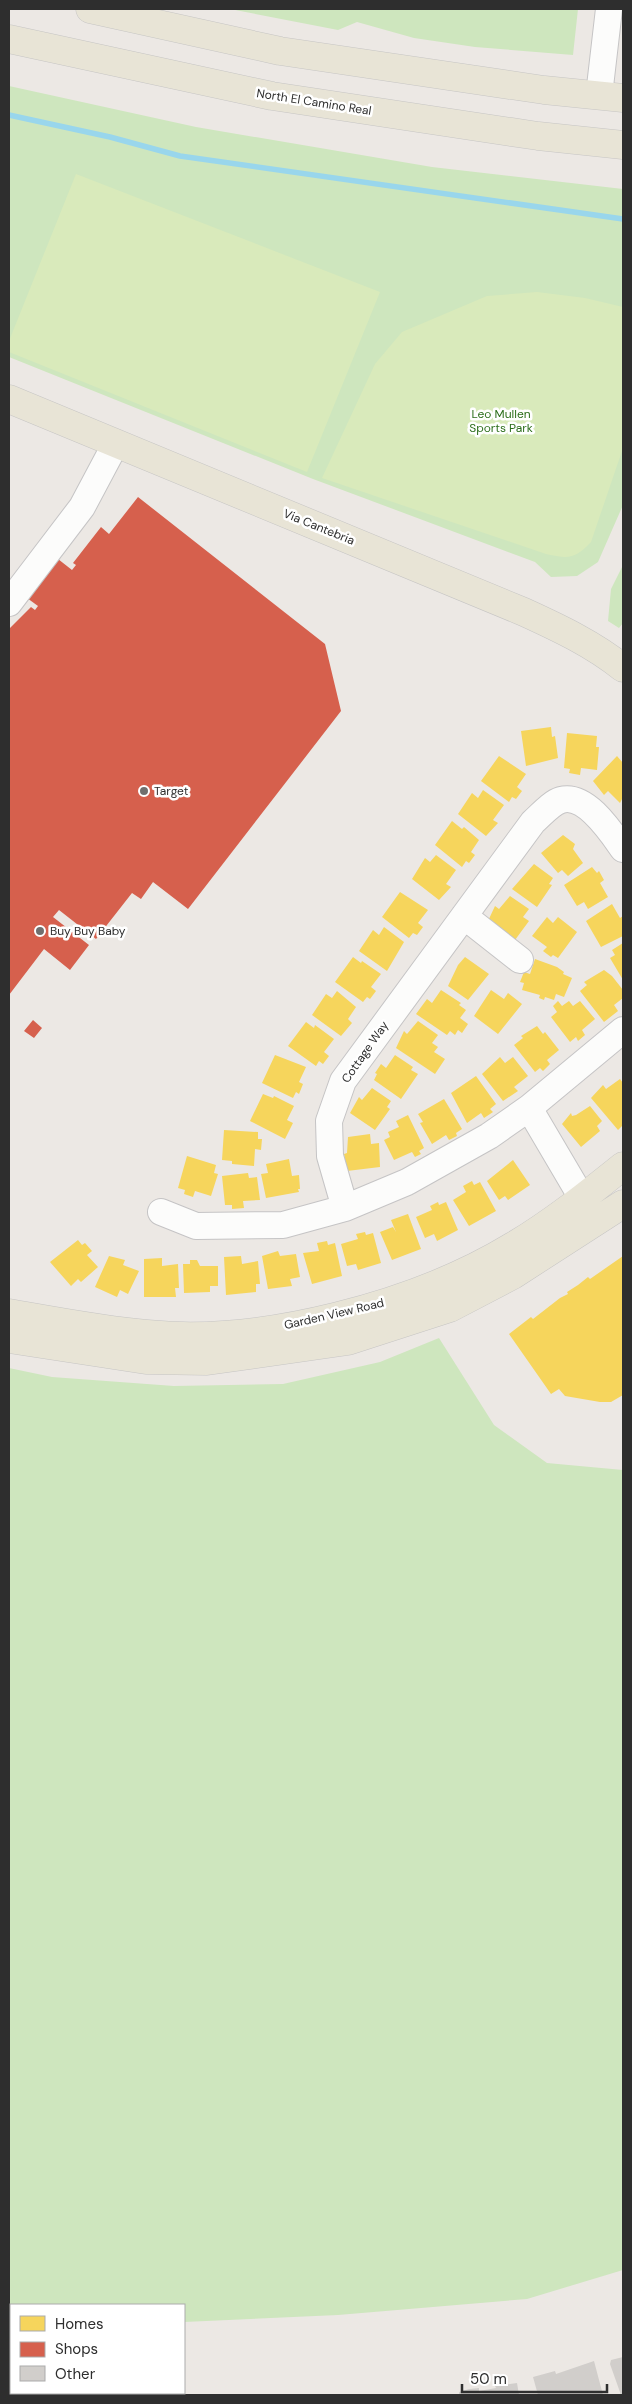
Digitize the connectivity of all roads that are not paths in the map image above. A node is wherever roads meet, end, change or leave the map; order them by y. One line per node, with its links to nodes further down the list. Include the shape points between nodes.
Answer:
1 (90, 9): 4 (main road, via 280,50 544,90)
2 (609, 9): 4 (street)
3 (9, 39): 5 (main road, North El Camino Real, via 272,96 538,136)
4 (611, 96)
5 (623, 145)
6 (9, 398): 7 (main road, Via Cantebria)
7 (116, 443): 8 (street, via 82,507); 9 (main road, Via Cantebria, via 524,612 599,650)
8 (9, 603)
9 (623, 668)
10 (623, 849): 11 (street, Cottage Way, via 602,820 578,802 562,800 533,822)
11 (464, 916): 12 (street); 18 (street, Cottage Way, via 343,1082 329,1121 330,1156)
12 (520, 960)
13 (623, 1030): 14 (street)
14 (530, 1108): 16 (street); 18 (street, via 489,1136 408,1182)
15 (623, 1166): 16 (main road, Garden View Road)
16 (582, 1198): 20 (main road, Garden View Road, via 513,1246 445,1282 375,1306 298,1325 206,1335 148,1335)
17 (623, 1204): 21 (main road, Garden View Road, via 512,1275 450,1308 348,1340 207,1362 146,1360)
18 (345, 1208): 19 (street, via 282,1225 196,1226)
19 (161, 1212)
20 (9, 1312)
21 (9, 1339)

